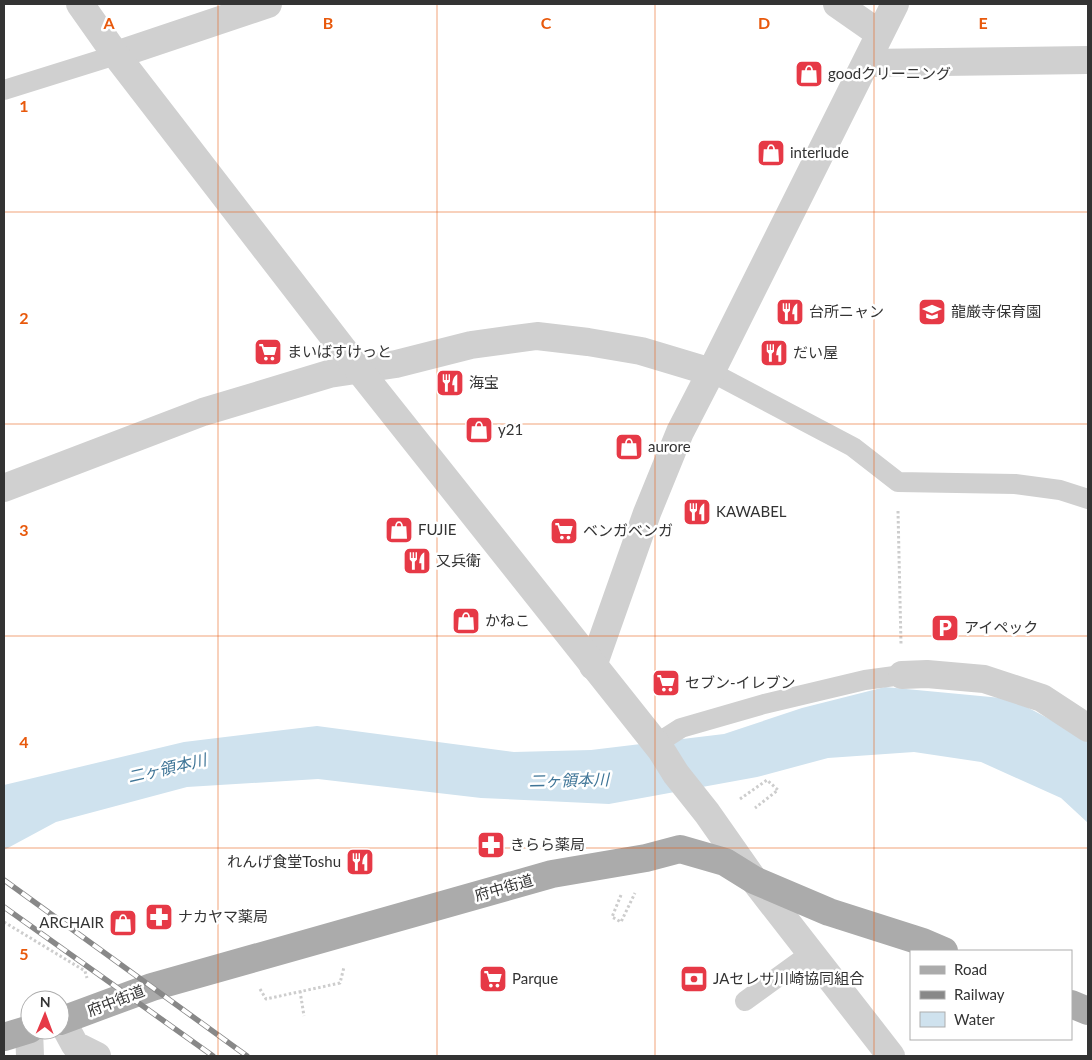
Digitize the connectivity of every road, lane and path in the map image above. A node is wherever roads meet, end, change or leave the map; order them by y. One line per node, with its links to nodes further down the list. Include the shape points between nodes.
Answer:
1 (80, 4): 6 (street)
2 (268, 4): 6 (street)
3 (837, 4): 5 (street)
4 (895, 4): 5 (street)
5 (880, 34): 8 (street)
6 (116, 55): 9 (lane); 10 (street)
7 (1088, 60): 8 (street)
8 (866, 63): 11 (street)
9 (4, 90)
10 (359, 370): 11 (street, via 471,346 537,336 642,351); 13 (street, via 329,374 203,412); 15 (street)
11 (711, 372): 12 (lane, via 853,447); 15 (street, via 680,432 647,513)
12 (898, 482): 14 (lane, via 1015,484 1060,490); 16 (path)
13 (4, 488)
14 (1088, 499)
15 (593, 666): 18 (street)
16 (902, 675): 17 (street, via 984,679 1042,698); 18 (lane, via 865,680 764,704 681,728)
17 (1088, 728)
18 (658, 747): 21 (street)
19 (740, 799): 20 (path, via 767,780 778,790)
20 (755, 808)
21 (754, 880): 25 (main road, 府中街道, via 829,912); 26 (street); 32 (main road, 府中街道, via 724,862 680,849 552,874 152,987)
22 (636, 890): 23 (path, via 621,922 612,917)
23 (622, 894)
24 (4, 922): 32 (path, via 85,971)
25 (942, 950)
26 (811, 952): 30 (lane); 40 (street)
27 (346, 959): 29 (path, via 340,983)
28 (258, 984): 29 (path, via 266,999)
29 (300, 991): 34 (path)
30 (745, 1001)
31 (1072, 1004): 33 (main road)
32 (96, 1009): 35 (main road, 府中街道)
33 (1088, 1011)
34 (304, 1016)
35 (70, 1018)
36 (70, 1036): 39 (street, via 75,1045)
37 (24, 1040): 38 (street)
38 (30, 1056)
39 (98, 1056)
40 (891, 1056)

